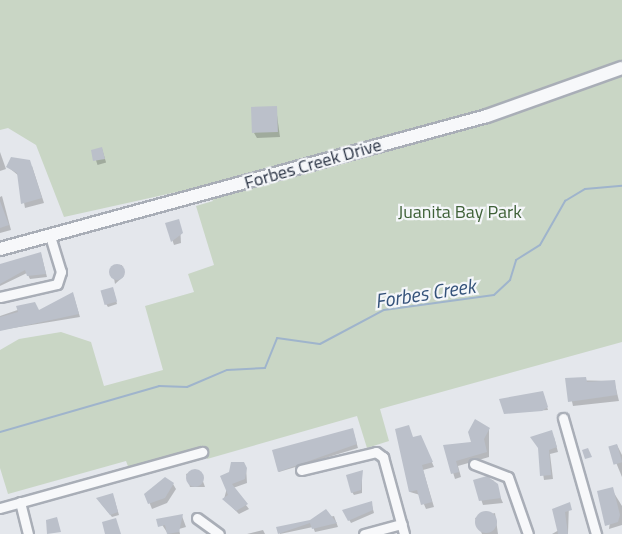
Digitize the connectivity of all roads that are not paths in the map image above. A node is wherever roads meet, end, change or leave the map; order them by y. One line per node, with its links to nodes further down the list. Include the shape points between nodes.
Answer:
1 (622, 68): 2 (street, Forbes Creek Drive, via 487,116)
2 (50, 235): 3 (street, Forbes Creek Drive); 4 (street, via 61,272 57,284)
3 (0, 249)
4 (0, 297)
5 (563, 418): 18 (street)
6 (202, 452): 9 (street)
7 (474, 464): 17 (street, via 508,477)
8 (301, 470): 12 (street, via 376,452 383,458)
9 (20, 502): 10 (street); 13 (street)
10 (0, 508)
11 (197, 518): 14 (street)
12 (402, 524): 15 (street); 16 (street)
13 (28, 534)
14 (219, 534)
15 (364, 534)
16 (404, 534)
17 (528, 534)
18 (596, 534)

